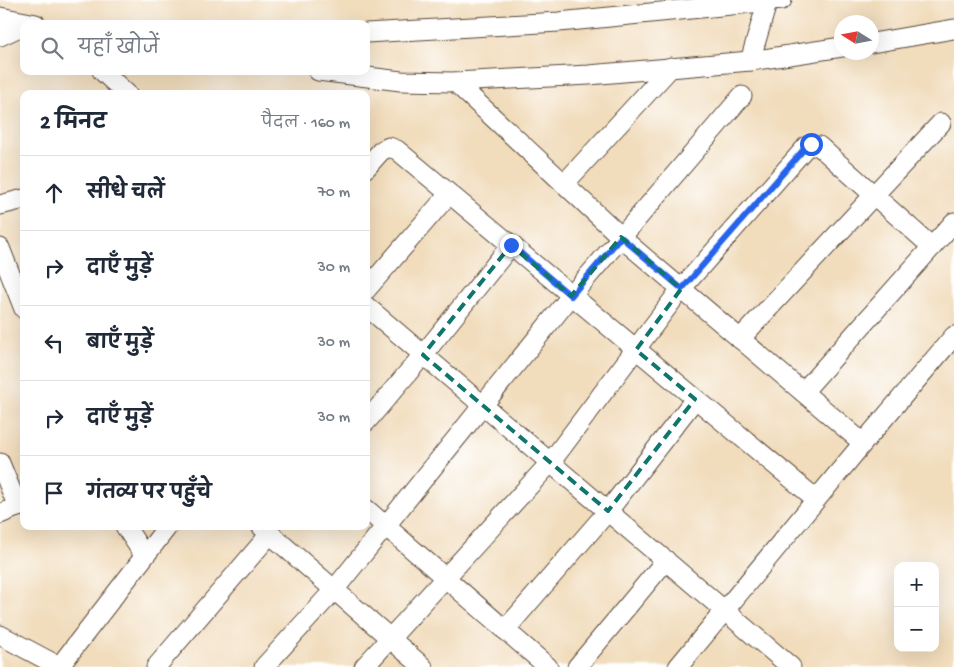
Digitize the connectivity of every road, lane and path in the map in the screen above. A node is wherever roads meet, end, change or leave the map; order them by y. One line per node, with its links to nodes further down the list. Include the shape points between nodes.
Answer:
1 (772, 1): 6 (street, via 559,22); 10 (street)
2 (0, 17): 3 (street)
3 (20, 22)
4 (20, 27): 7 (street)
5 (954, 29): 8 (street)
6 (370, 33)
7 (0, 36)
8 (879, 42)
9 (834, 48): 10 (street)
10 (750, 61): 11 (street)
11 (671, 67): 14 (street); 19 (street)
12 (107, 75): 15 (street)
13 (349, 75): 14 (street, via 402,82)
14 (455, 82): 19 (street)
15 (123, 90)
16 (742, 96): 25 (street)
17 (941, 123): 21 (street)
18 (370, 163): 20 (street, via 389,147 397,150)
19 (564, 184): 25 (street)
20 (449, 194): 26 (street); 29 (street)
21 (874, 195): 27 (street); 30 (street, via 819,146 807,146); 35 (street)
22 (20, 200): 23 (street)
23 (0, 205)
24 (954, 222): 27 (street)
25 (621, 237): 30 (street); 31 (street)
26 (511, 245): 31 (street); 37 (street)
27 (932, 247): 38 (street)
28 (0, 248): 32 (street)
29 (370, 285)
30 (682, 289): 35 (street); 36 (street)
31 (571, 296): 36 (street); 40 (street)
32 (20, 299)
33 (370, 309): 37 (street)
34 (954, 336): 42 (street)
35 (740, 339): 38 (street)
36 (636, 350): 39 (street); 43 (street)
37 (423, 355): 40 (street); 41 (street)
38 (803, 392): 42 (street)
39 (695, 399): 45 (street); 48 (street)
40 (483, 407): 43 (street); 51 (street)
41 (370, 417)
42 (863, 442): 45 (street)
43 (550, 463): 48 (street); 57 (street)
44 (0, 464): 46 (street)
45 (816, 499): 59 (street)
46 (20, 503)
47 (20, 505): 50 (street)
48 (608, 511): 56 (street); 60 (street)
49 (370, 513): 51 (street)
50 (0, 514)
51 (385, 527): 57 (street); 58 (street)
52 (128, 530): 55 (street)
53 (165, 530): 55 (street)
54 (265, 530): 58 (street); 64 (street)
55 (144, 555): 63 (street)
56 (666, 560): 59 (street); 69 (street)
57 (446, 580): 60 (street); 62 (street)
58 (334, 590): 62 (street); 65 (street)
59 (726, 610): 70 (street); 71 (street)
60 (504, 630): 68 (street)
61 (0, 635): 63 (street)
62 (388, 639): 66 (street); 67 (street)
63 (59, 667)
64 (156, 667)
65 (264, 667)
66 (364, 667)
67 (423, 667)
68 (548, 667)
69 (577, 667)
70 (678, 667)
71 (791, 667)

